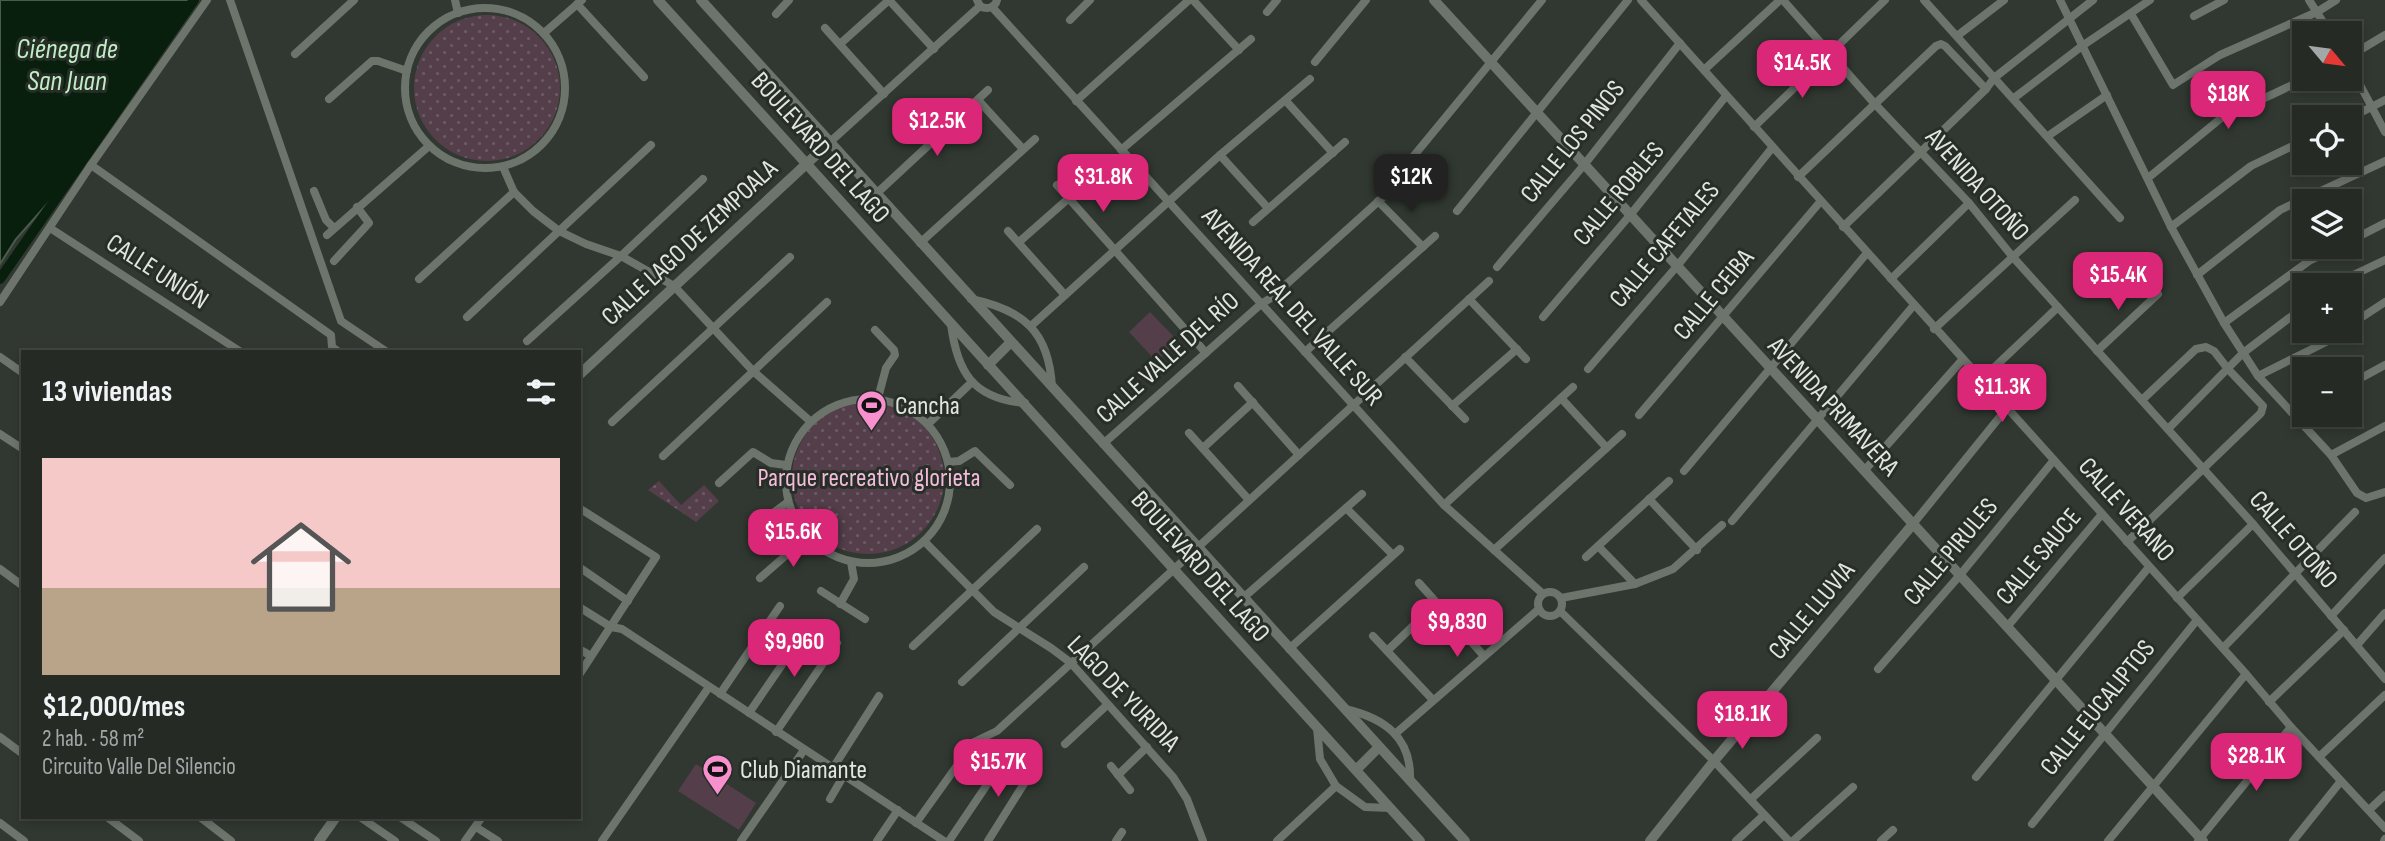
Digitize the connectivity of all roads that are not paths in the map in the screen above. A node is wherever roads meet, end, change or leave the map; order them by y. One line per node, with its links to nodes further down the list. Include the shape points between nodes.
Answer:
1 (207, 0): 94 (street)
2 (230, 0): 161 (street)
3 (354, 0): 51 (street)
4 (454, 0): 32 (street)
5 (658, 0): 93 (street, BOULEVARD DEL LAGO)
6 (701, 0): 80 (street, BOULEVARD DEL LAGO)
7 (789, 0): 33 (street)
8 (889, 0): 45 (street); 47 (street)
9 (1191, 0): 49 (street); 70 (street)
10 (1277, 0): 30 (street)
11 (1366, 0): 52 (street)
12 (1542, 0): 53 (street)
13 (1628, 0): 75 (street)
14 (1641, 0): 44 (street, CALLE VERANO)
15 (1781, 0): 50 (street, AVENIDA OTOÑO); 54 (street)
16 (1885, 0): 50 (street)
17 (1924, 0): 42 (street)
18 (2004, 0): 42 (street)
19 (2060, 0): 36 (street)
20 (2093, 0): 36 (street)
21 (2150, 0): 34 (street)
22 (2224, 0): 35 (street)
23 (2309, 0): 31 (street)
24 (2336, 0): 31 (street)
25 (579, 2): 40 (street); 56 (street)
26 (1084, 2): 37 (street)
27 (1440, 2): 53 (street, AVENIDA PRIMAVERA)
28 (978, 3): 29 (street); 47 (street)
29 (994, 4): 70 (street, AVENIDA REAL DEL VALLE SUR)
30 (1267, 12)
31 (2317, 12): 34 (street, via 2220,55 2173,85); 38 (street)
32 (458, 13): 40 (street, via 495,9 513,13); 55 (street, via 425,35)
33 (776, 13)
34 (2131, 14): 46 (street)
35 (2194, 16)
36 (2069, 18): 46 (street); 57 (street)
37 (1070, 20)
38 (2323, 21)
39 (825, 28): 45 (street)
40 (544, 33): 96 (street, via 563,70 561,112 539,147)
41 (2385, 35): 48 (street)
42 (1957, 36): 57 (street)
43 (1251, 38): 49 (street)
44 (1680, 43): 54 (street, CALLE VERANO); 95 (street, CALLE LOS PINOS)
45 (840, 44): 63 (street)
46 (2082, 46): 64 (street); 66 (street)
47 (934, 49): 63 (street)
48 (2362, 49)
49 (1238, 50): 87 (street)
50 (1829, 52): 72 (street, AVENIDA OTOÑO); 76 (street)
51 (295, 54)
52 (1315, 62)
53 (1490, 62): 75 (street, AVENIDA PRIMAVERA); 91 (street)
54 (1704, 70): 65 (street, CALLE VERANO)
55 (407, 71): 67 (street, via 372,61); 83 (street, via 411,119)
56 (644, 77)
57 (1994, 78): 61 (street); 66 (street)
58 (1310, 79): 71 (street)
59 (2292, 85): 98 (street, via 2220,119)
60 (2362, 88): 73 (street)
61 (1986, 89): 72 (street, via 1941,44); 89 (street)
62 (988, 90): 68 (street)
63 (884, 94): 80 (street)
64 (2106, 95): 78 (street); 98 (street)
65 (1727, 96): 76 (street, CALLE VERANO); 114 (street, CALLE ROBLES)
66 (2014, 98): 78 (street)
67 (330, 99)
68 (978, 100): 86 (street); 104 (street)
69 (2385, 100): 73 (street)
70 (1076, 101): 87 (street, AVENIDA REAL DEL VALLE SUR)
71 (1286, 101): 88 (street); 90 (street)
72 (1874, 103): 89 (street, AVENIDA OTOÑO); 97 (street)
73 (2373, 108): 74 (street); 77 (street)
74 (2362, 113)
75 (1536, 114): 95 (street, AVENIDA PRIMAVERA); 113 (street)
76 (1754, 127): 85 (street, CALLE VERANO)
77 (2385, 132)
78 (2048, 136): 115 (street)
79 (1035, 139): 86 (street)
80 (830, 142): 93 (street, CALLE LAGO DE ZEMPOALA); 104 (street, BOULEVARD DEL LAGO)
81 (1346, 142): 88 (street)
82 (651, 145): 122 (street)
83 (429, 146): 96 (street, via 463,165); 111 (street)
84 (2292, 146): 118 (street, via 2250,166)
85 (1772, 148): 97 (street, CALLE VERANO); 138 (street, CALLE CAFETALES)
86 (1023, 149): 128 (street)
87 (1121, 150): 109 (street, AVENIDA REAL DEL VALLE SUR)
88 (1333, 153): 112 (street)
89 (1921, 153): 110 (street, AVENIDA OTOÑO); 121 (street)
90 (1220, 155): 109 (street); 112 (street)
91 (1412, 158)
92 (2385, 161): 141 (street, via 2280,210)
93 (806, 164): 145 (street, CALLE LAGO DE ZEMPOALA); 163 (street, BOULEVARD DEL LAGO)
94 (91, 165): 119 (street); 168 (street)
95 (1584, 165): 114 (street, AVENIDA PRIMAVERA); 139 (street, CALLE LOS PINOS)
96 (503, 167): 103 (street)
97 (1798, 177): 108 (street, CALLE VERANO)
98 (2148, 178): 118 (street)
99 (702, 179): 132 (street)
100 (1057, 185): 105 (street)
101 (1391, 190): 107 (street, CALLE VALLE DEL RÍO)
102 (314, 191): 120 (street)
103 (514, 192): 122 (street); 142 (street)
104 (876, 194): 128 (street, BOULEVARD DEL LAGO)
105 (1069, 198): 127 (street); 130 (street)
106 (2075, 200): 134 (street)
107 (1378, 201): 129 (street); 153 (street, CALLE VALLE DEL RÍO)
108 (1820, 202): 121 (street, CALLE VERANO); 160 (street, CALLE CEIBA)
109 (1167, 203): 130 (street); 153 (street, AVENIDA REAL DEL VALLE SUR)
110 (1969, 204): 134 (street, AVENIDA OTOÑO); 143 (street)
111 (357, 207): 120 (street); 137 (street, via 369,223)
112 (1267, 208): 116 (street)
113 (1457, 211)
114 (1631, 214): 138 (street, AVENIDA PRIMAVERA); 158 (street, CALLE ROBLES)
115 (2120, 218)
116 (1253, 222)
117 (2385, 223): 124 (street)
118 (2171, 227): 141 (street)
119 (50, 228): 150 (street); 173 (street, CALLE UNIÓN)
120 (334, 228): 125 (street)
121 (1843, 228): 131 (street, CALLE VERANO)
122 (559, 231): 132 (street); 157 (street)
123 (1008, 231): 127 (street)
124 (2362, 234)
125 (327, 235)
126 (1435, 236): 129 (street)
127 (1018, 242): 146 (street)
128 (920, 243): 148 (street, BOULEVARD DEL LAGO)
129 (1423, 247): 177 (street)
130 (1115, 249): 146 (street); 178 (street)
131 (1867, 253): 143 (street, CALLE VERANO); 187 (street)
132 (621, 256): 145 (street); 169 (street)
133 (790, 257): 165 (street)
134 (2012, 257): 155 (street, AVENIDA OTOÑO); 166 (street)
135 (2313, 259): 162 (street)
136 (2385, 260): 140 (street)
137 (334, 261)
138 (1678, 265): 160 (street, AVENIDA PRIMAVERA); 186 (street, CALLE CAFETALES)
139 (1497, 267)
140 (2357, 273)
141 (2197, 275): 162 (street)
142 (419, 279)
143 (1891, 279): 154 (street, CALLE VERANO)
144 (1489, 281): 149 (street)
145 (674, 286): 165 (street); 190 (street, CALLE LAGO DE ZEMPOALA)
146 (1064, 294): 164 (street)
147 (2158, 294): 176 (street)
148 (971, 299): 164 (street, via 998,305); 170 (street, BOULEVARD DEL LAGO)
149 (1469, 299): 172 (street); 180 (street)
150 (0, 302)
151 (827, 302): 188 (street)
152 (2385, 302): 159 (street)
153 (1261, 304): 177 (street, AVENIDA REAL DEL VALLE SUR); 178 (street, CALLE VALLE DEL RÍO)
154 (1914, 304): 166 (street, CALLE VERANO); 208 (street)
155 (2058, 307): 176 (street, AVENIDA OTOÑO); 193 (street)
156 (2292, 316): 183 (street)
157 (467, 317)
158 (1543, 317)
159 (2362, 317)
160 (1724, 318): 187 (street, AVENIDA PRIMAVERA); 207 (street, CALLE CEIBA)
161 (341, 321): 168 (street); 175 (street)
162 (2224, 323): 183 (street)
163 (951, 324): 184 (street, BOULEVARD DEL LAGO); 194 (street, via 954,351)
164 (1031, 326): 196 (street, via 1051,364)
165 (713, 327): 188 (street); 210 (street)
166 (1934, 329): 182 (street, CALLE VERANO)
167 (875, 330): 198 (street, via 895,355 886,368)
168 (331, 335): 174 (street)
169 (527, 341)
170 (1011, 342): 184 (street); 196 (street, BOULEVARD DEL LAGO)
171 (2324, 343): 191 (street)
172 (1517, 349): 181 (street); 204 (street)
173 (238, 350)
174 (337, 350)
175 (384, 350)
176 (2097, 351): 200 (street, AVENIDA OTOÑO)
177 (1305, 352): 203 (street, AVENIDA REAL DEL VALLE SUR)
178 (1206, 353): 219 (street, CALLE VALLE DEL RÍO)
179 (0, 356): 189 (street)
180 (1405, 357): 203 (street); 204 (street)
181 (1526, 359)
182 (1963, 359): 193 (street, CALLE VERANO); 231 (street)
183 (2235, 362): 191 (street); 200 (street, via 2206,347 2196,349); 215 (street); 229 (street, via 2263,406 2261,413)
184 (988, 365): 202 (street, BOULEVARD DEL LAGO)
185 (2385, 365): 192 (street)
186 (1588, 369)
187 (1769, 369): 208 (street, AVENIDA PRIMAVERA); 230 (street)
188 (753, 371): 211 (street); 225 (street)
189 (21, 372)
190 (581, 373)
191 (2258, 376): 206 (street)
192 (2362, 377)
193 (1981, 380): 205 (street, CALLE VERANO)
194 (972, 382): 202 (street, via 1005,401); 212 (street)
195 (1238, 386): 201 (street)
196 (1052, 387): 219 (street, BOULEVARD DEL LAGO)
197 (1573, 387): 199 (street)
198 (878, 398): 211 (street, via 842,402); 212 (street, via 913,411)
199 (1561, 398): 220 (street); 240 (street)
200 (2142, 400): 215 (street, AVENIDA OTOÑO)
201 (1253, 402): 222 (street); 224 (street)
202 (1025, 403): 267 (street, BOULEVARD DEL LAGO)
203 (1354, 406): 224 (street); 240 (street, AVENIDA REAL DEL VALLE SUR)
204 (1452, 406): 209 (street)
205 (2007, 408): 226 (street, CALLE VERANO); 246 (street, CALLE LLUVIA)
206 (2292, 413)
207 (1639, 415)
208 (1817, 418): 231 (street, AVENIDA PRIMAVERA); 245 (street)
209 (1465, 419)
210 (612, 422)
211 (810, 422): 228 (street, via 795,442)
212 (928, 424): 227 (street)
213 (2385, 426): 223 (street)
214 (2305, 427): 223 (street)
215 (2168, 429): 229 (street, CALLE OTOÑO)
216 (1189, 433): 222 (street)
217 (0, 434): 221 (street)
218 (1622, 434): 220 (street)
219 (1103, 444): 255 (street, BOULEVARD DEL LAGO)
220 (1606, 447): 257 (street)
221 (21, 448)
222 (1203, 448): 238 (street)
223 (2331, 454): 235 (street, via 2357,493 2366,498)
224 (1299, 455): 238 (street)
225 (663, 456)
226 (2053, 460): 244 (street, CALLE VERANO); 269 (street, CALLE PIRULES)
227 (948, 462): 234 (street, via 975,451); 252 (street, via 950,487 944,512)
228 (786, 466): 233 (street, via 753,452); 239 (street)
229 (2202, 468): 247 (street, CALLE OTOÑO); 253 (street)
230 (1684, 471)
231 (1864, 471): 246 (street, AVENIDA PRIMAVERA)
232 (1669, 481): 237 (street)
233 (719, 483)
234 (1010, 485)
235 (2385, 492)
236 (1362, 494): 241 (street)
237 (1649, 499): 254 (street); 258 (street)
238 (1249, 500): 255 (street)
239 (788, 502): 249 (street); 251 (street)
240 (1444, 505): 257 (street, AVENIDA REAL DEL VALLE SUR)
241 (1346, 508): 259 (street); 277 (street)
242 (581, 509): 280 (street, via 656,557)
243 (2355, 512): 268 (street)
244 (2102, 514): 253 (street, CALLE VERANO); 293 (street, CALLE SAUCE)
245 (1732, 521)
246 (1913, 524): 269 (street, AVENIDA PRIMAVERA); 336 (street, CALLE LLUVIA)
247 (2253, 524): 268 (street, CALLE OTOÑO); 279 (street)
248 (1722, 525): 258 (street)
249 (754, 527)
250 (1037, 529): 275 (street)
251 (807, 537): 262 (street, via 827,553); 270 (street)
252 (924, 541): 262 (street, via 890,560); 275 (street, LAGO DE YURIDIA)
253 (2127, 542): 264 (street, CALLE VERANO)
254 (1598, 546): 260 (street); 272 (street)
255 (1197, 547): 267 (street); 277 (street, BOULEVARD DEL LAGO)
256 (1400, 549): 259 (street)
257 (1494, 550): 276 (street, AVENIDA REAL DEL VALLE SUR)
258 (1697, 550): 272 (street, via 1672,569)
259 (1393, 555): 301 (street)
260 (1586, 557)
261 (2385, 558): 288 (street)
262 (851, 562): 282 (street, via 853,579)
263 (1084, 567): 294 (street)
264 (2149, 567): 279 (street, CALLE VERANO); 311 (street)
265 (581, 568): 280 (street)
266 (0, 569): 273 (street)
267 (1173, 569): 306 (street); 323 (street, BOULEVARD DEL LAGO)
268 (2294, 573): 288 (street, CALLE OTOÑO); 300 (street)
269 (1961, 575): 293 (street, AVENIDA PRIMAVERA); 307 (street, CALLE PIRULES)
270 (760, 578)
271 (1419, 583): 281 (street)
272 (1635, 584): 278 (street)
273 (21, 585)
274 (821, 592): 282 (street)
275 (972, 592): 294 (street, LAGO DE YURIDIA); 299 (street)
276 (1543, 594): 278 (street, via 1553,592); 285 (street)
277 (1243, 598): 301 (street, BOULEVARD DEL LAGO)
278 (1561, 598): 286 (street)
279 (2177, 598): 290 (street, CALLE VERANO)
280 (628, 601): 292 (street)
281 (1437, 603): 303 (street); 305 (street)
282 (840, 604): 289 (street)
283 (780, 606): 314 (street)
284 (581, 608): 292 (street)
285 (1539, 609): 286 (street, via 1549,616); 305 (street)
286 (1560, 611): 336 (street)
287 (2385, 613): 298 (street)
288 (2331, 616): 295 (street, CALLE OTOÑO)
289 (864, 619)
290 (2197, 620): 300 (street, CALLE VERANO); 325 (street, CALLE EUCALIPTOS)
291 (810, 624): 321 (street)
292 (611, 627): 304 (street); 313 (street, via 622,629)
293 (2007, 627): 311 (street, AVENIDA PRIMAVERA)
294 (1019, 629): 306 (street, LAGO DE YURIDIA); 312 (street)
295 (2344, 630): 298 (street, CALLE OTOÑO); 318 (street)
296 (1373, 636): 303 (street)
297 (837, 643): 324 (street)
298 (2357, 645): 310 (street, CALLE OTOÑO)
299 (913, 646)
300 (2223, 648): 309 (street, CALLE VERANO)
301 (1289, 649): 320 (street, BOULEVARD DEL LAGO)
302 (581, 650): 304 (street)
303 (1387, 650): 317 (street)
304 (591, 656): 308 (street)
305 (1483, 656): 317 (street)
306 (1071, 663): 319 (street, LAGO DE YURIDIA); 364 (street, via 997,731 974,742)
307 (1878, 669)
308 (581, 672)
309 (2246, 674): 318 (street, CALLE VERANO); 347 (street)
310 (2385, 679)
311 (2057, 681): 325 (street, AVENIDA PRIMAVERA); 343 (street)
312 (962, 682)
313 (709, 687): 314 (street); 379 (street)
314 (720, 694): 321 (street)
315 (2385, 695): 335 (street)
316 (879, 696): 338 (street)
317 (1433, 700): 326 (street)
318 (2269, 702): 322 (street, CALLE VERANO)
319 (1107, 705): 329 (street); 330 (street, LAGO DE YURIDIA)
320 (1343, 708): 326 (street, BOULEVARD DEL LAGO, via 1382,722); 331 (street, BOULEVARD DEL LAGO)
321 (749, 713): 324 (street)
322 (2291, 727): 335 (street, CALLE VERANO); 370 (street)
323 (1317, 728): 339 (street, BOULEVARD DEL LAGO); 346 (street, via 1320,759)
324 (776, 732): 332 (street)
325 (2105, 733): 347 (street, AVENIDA PRIMAVERA); 365 (street, CALLE EUCALIPTOS)
326 (1395, 734): 344 (street, via 1411,766)
327 (0, 737): 334 (street)
328 (1816, 738): 352 (street)
329 (1065, 744)
330 (1147, 747): 342 (street); 385 (street, LAGO DE YURIDIA, via 1187,799)
331 (1379, 747): 339 (street); 344 (street, BOULEVARD DEL LAGO)
332 (804, 750): 338 (street); 380 (street)
333 (1009, 752): 382 (street)
334 (21, 753)
335 (2319, 757): 345 (street, CALLE VERANO)
336 (1714, 761): 352 (street); 389 (street, CALLE LLUVIA)
337 (1111, 766): 342 (street)
338 (834, 768): 341 (street)
339 (1356, 770): 353 (street, BOULEVARD DEL LAGO)
340 (1032, 771): 383 (street)
341 (844, 775): 351 (street); 354 (street)
342 (1118, 775): 349 (street)
343 (1976, 777)
344 (1410, 781): 388 (street, BOULEVARD DEL LAGO)
345 (2342, 781): 355 (street, CALLE VERANO); 394 (street)
346 (1336, 786): 353 (street, via 1365,807); 386 (street)
347 (2154, 786): 370 (street, AVENIDA PRIMAVERA); 393 (street)
348 (1853, 787): 391 (street)
349 (1130, 790)
350 (2385, 795): 355 (street)
351 (830, 799)
352 (1751, 799): 356 (street)
353 (1390, 808): 387 (street, BOULEVARD DEL LAGO)
354 (898, 810): 364 (street); 381 (street)
355 (2369, 810): 367 (street, CALLE VERANO)
356 (1764, 815): 390 (street); 391 (street)
357 (110, 819): 372 (street)
358 (203, 819): 373 (street)
359 (335, 819): 374 (street)
360 (363, 819): 375 (street)
361 (403, 819): 376 (street)
362 (481, 819): 366 (street)
363 (0, 823): 371 (street)
364 (916, 823): 382 (street)
365 (2032, 824)
366 (476, 827): 377 (street); 378 (street)
367 (2385, 828)
368 (1893, 830): 392 (street)
369 (1122, 832): 384 (street)
370 (2200, 840)
371 (24, 841)
372 (139, 841)
373 (232, 841)
374 (319, 841)
375 (395, 841)
376 (436, 841)
377 (465, 841)
378 (498, 841)
379 (602, 841)
380 (741, 841)
381 (877, 841)
382 (946, 841)
383 (988, 841)
384 (1116, 841)
385 (1203, 841)
386 (1277, 841)
387 (1420, 841)
388 (1465, 841)
389 (1650, 841)
390 (1737, 841)
391 (1791, 841)
392 (1881, 841)
393 (2108, 841)
394 (2293, 841)

